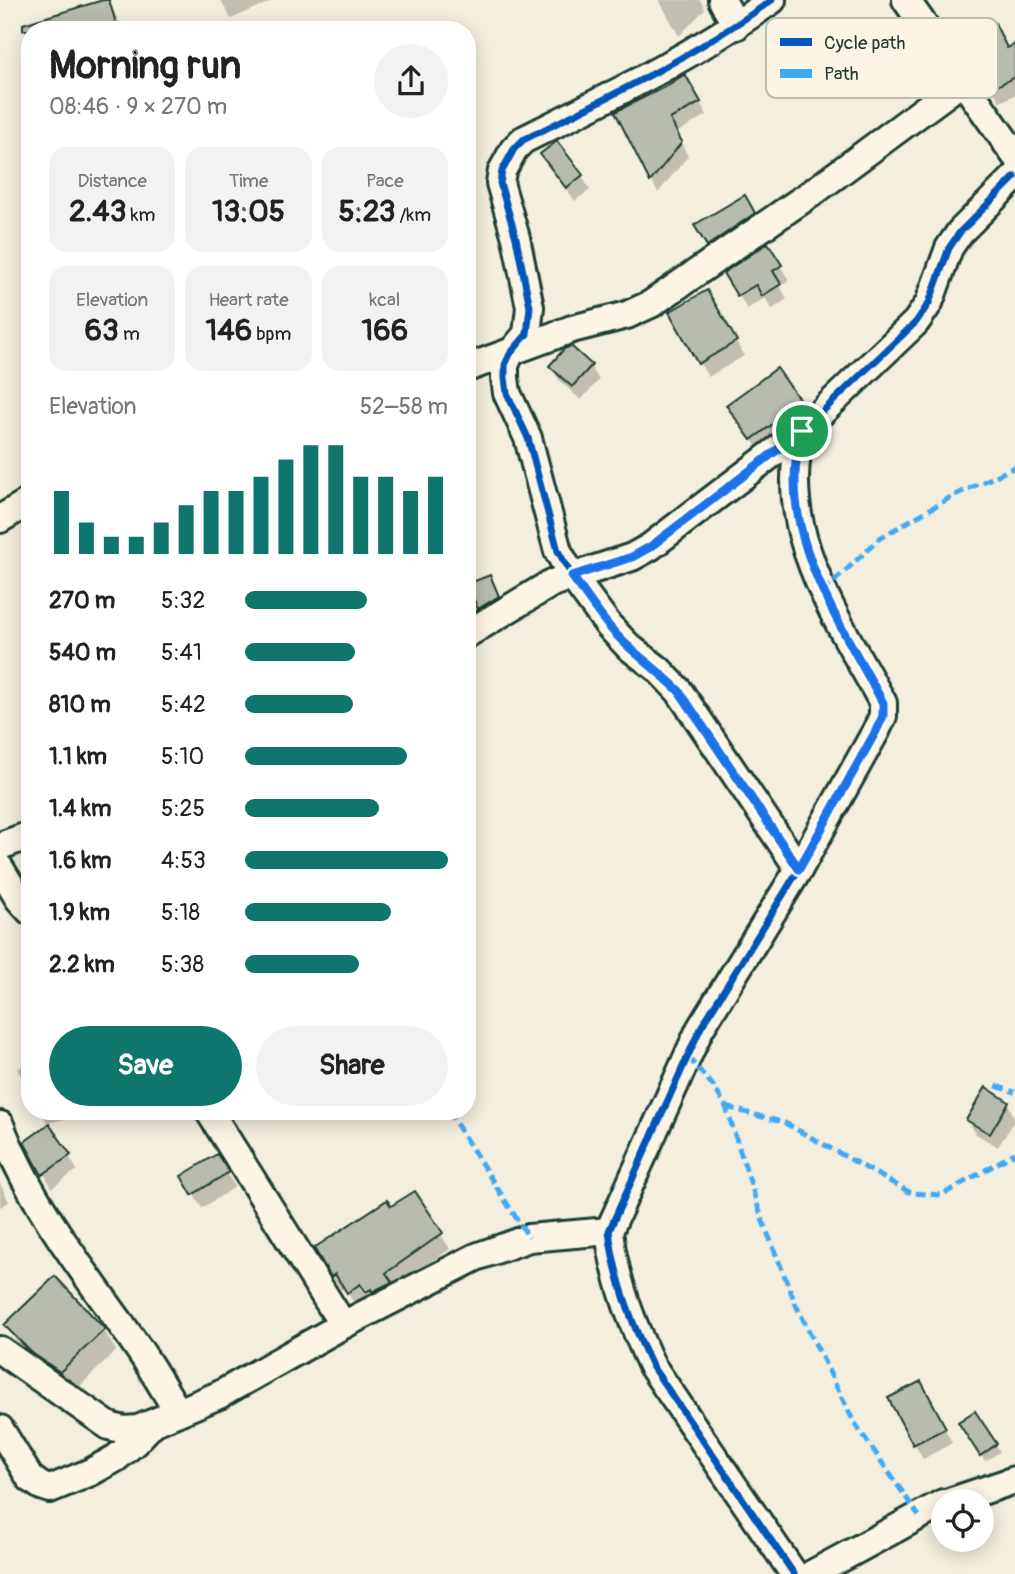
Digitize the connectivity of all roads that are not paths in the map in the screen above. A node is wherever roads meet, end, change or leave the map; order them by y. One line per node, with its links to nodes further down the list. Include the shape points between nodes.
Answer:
1 (722, 0): 5 (street)
2 (772, 0): 5 (street)
3 (906, 0): 4 (street)
4 (919, 18)
5 (736, 26): 10 (street, via 677,62 523,140 514,149 500,183 530,307 527,334)
6 (940, 98): 10 (street, via 651,304)
7 (975, 98): 8 (street)
8 (1015, 155)
9 (1015, 177): 12 (street, via 949,248 929,303 916,322)
10 (510, 354): 11 (street); 15 (street, via 505,365 508,393 528,438 558,551)
11 (476, 365)
12 (802, 431): 15 (street, via 650,547); 20 (street, via 795,454 799,524 823,592 883,703 883,716)
13 (21, 506): 14 (street)
14 (0, 519)
15 (572, 576): 16 (street); 20 (street, via 629,647 679,691)
16 (476, 629)
17 (21, 838): 18 (street)
18 (0, 846)
19 (0, 867): 21 (street)
20 (799, 869): 24 (street, via 700,1029)
21 (21, 901)
22 (215, 1120): 25 (street)
23 (0, 1125): 27 (street, via 25,1181)
24 (609, 1231): 25 (street, via 509,1244); 33 (street, via 612,1255 652,1366)
25 (343, 1325): 27 (street, via 219,1395)
26 (0, 1350): 28 (street, via 109,1426 138,1429)
27 (178, 1412): 28 (street)
28 (153, 1422): 29 (street, via 116,1458 50,1489 30,1478)
29 (0, 1429)
30 (1015, 1480): 31 (street)
31 (988, 1489)
32 (931, 1510): 34 (street)
33 (794, 1574)
34 (813, 1574)

